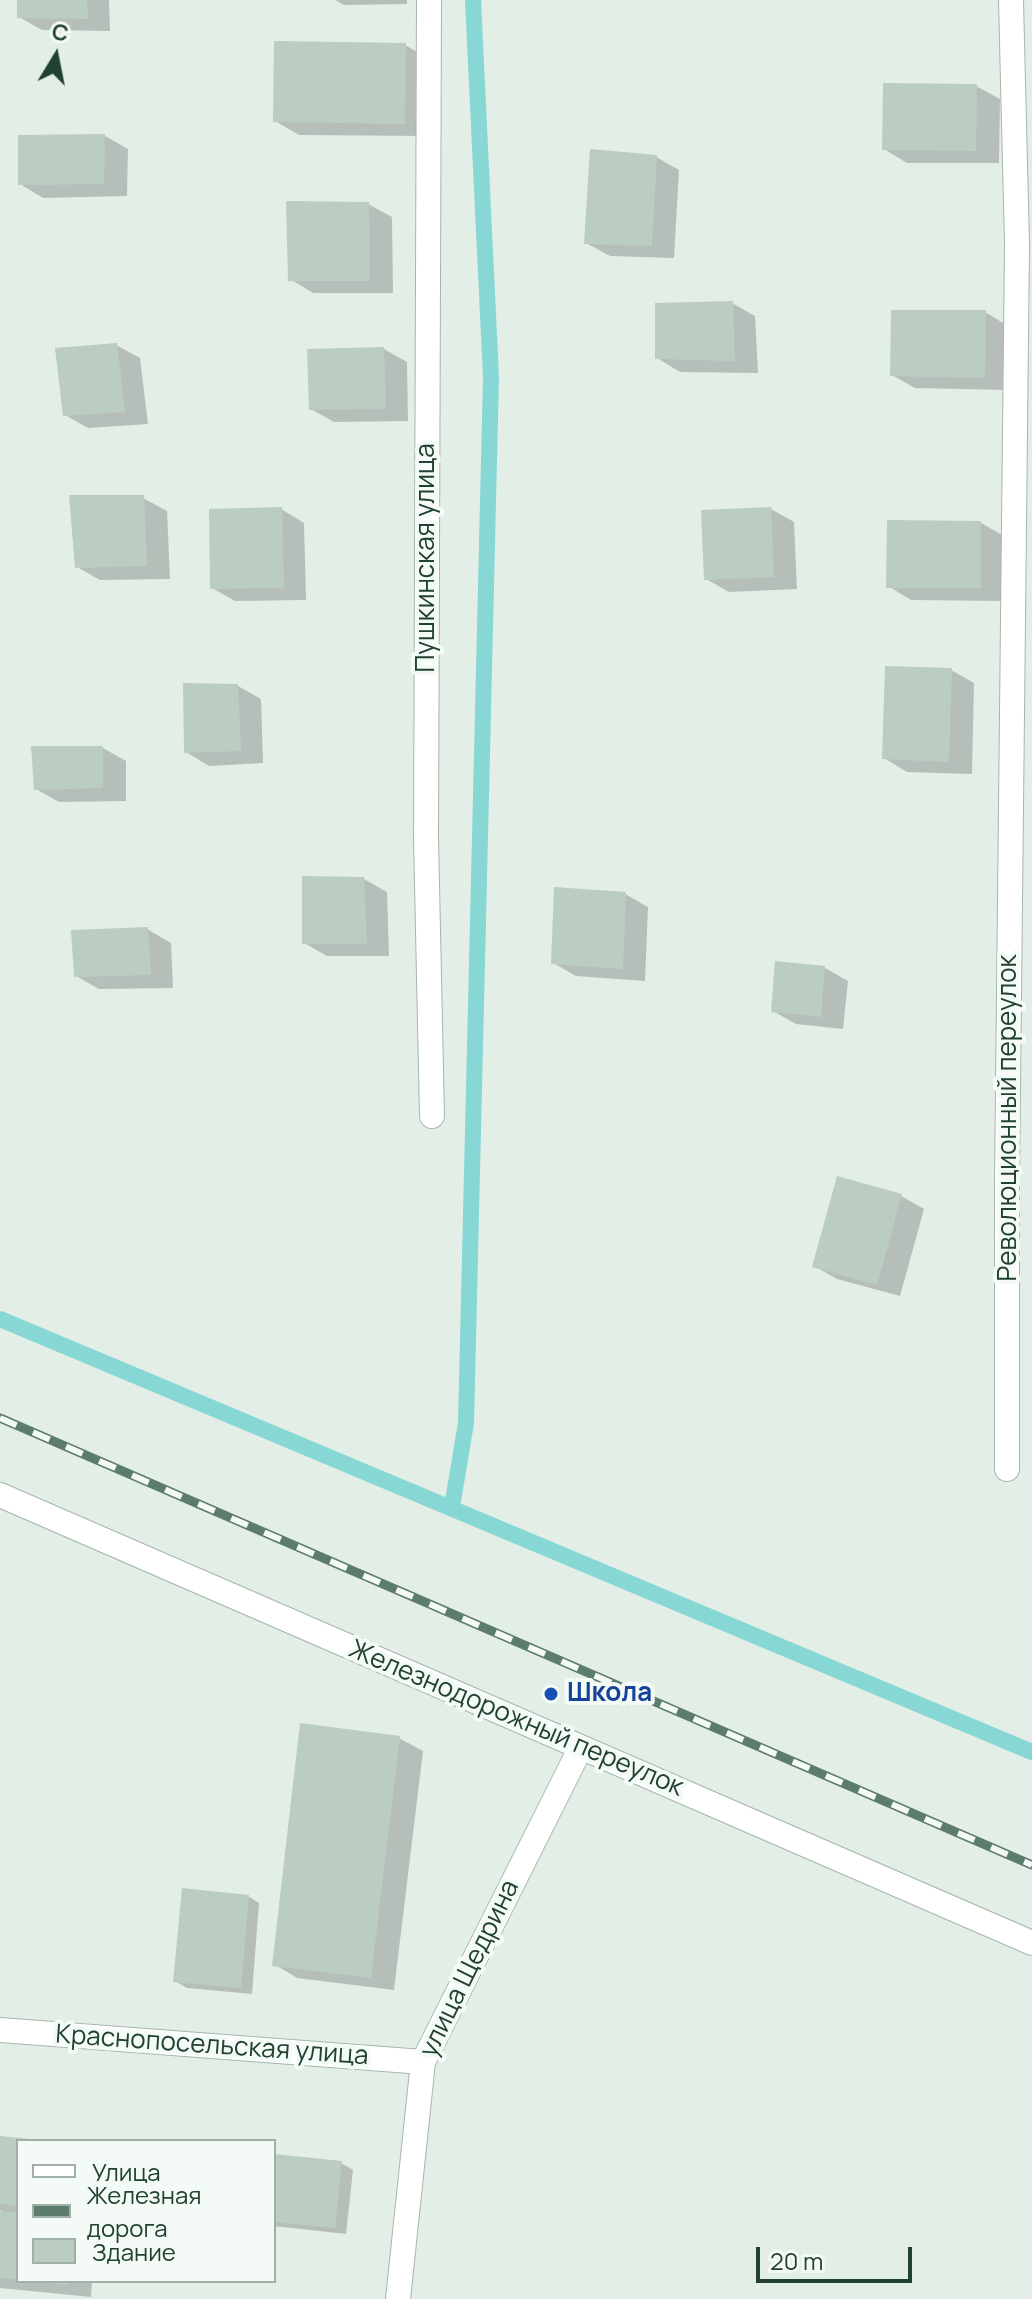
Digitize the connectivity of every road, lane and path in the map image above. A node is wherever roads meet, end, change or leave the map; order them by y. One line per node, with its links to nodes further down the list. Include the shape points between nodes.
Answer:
1 (429, 0): 4 (street, Пушкинская улица, via 426,838)
2 (1011, 0): 3 (street, Революционный переулок)
3 (1025, 244): 5 (street, Революционный переулок, via 1007,1182)
4 (432, 1116)
5 (1007, 1469)
6 (0, 1495): 7 (street, Железнодорожный переулок)
7 (580, 1749): 8 (street, Железнодорожный переулок); 10 (street, улица Щедрина)
8 (1032, 1943)
9 (0, 2030): 10 (street, Краснопосельская улица)
10 (423, 2062): 11 (street, улица Щедрина)
11 (398, 2299)

